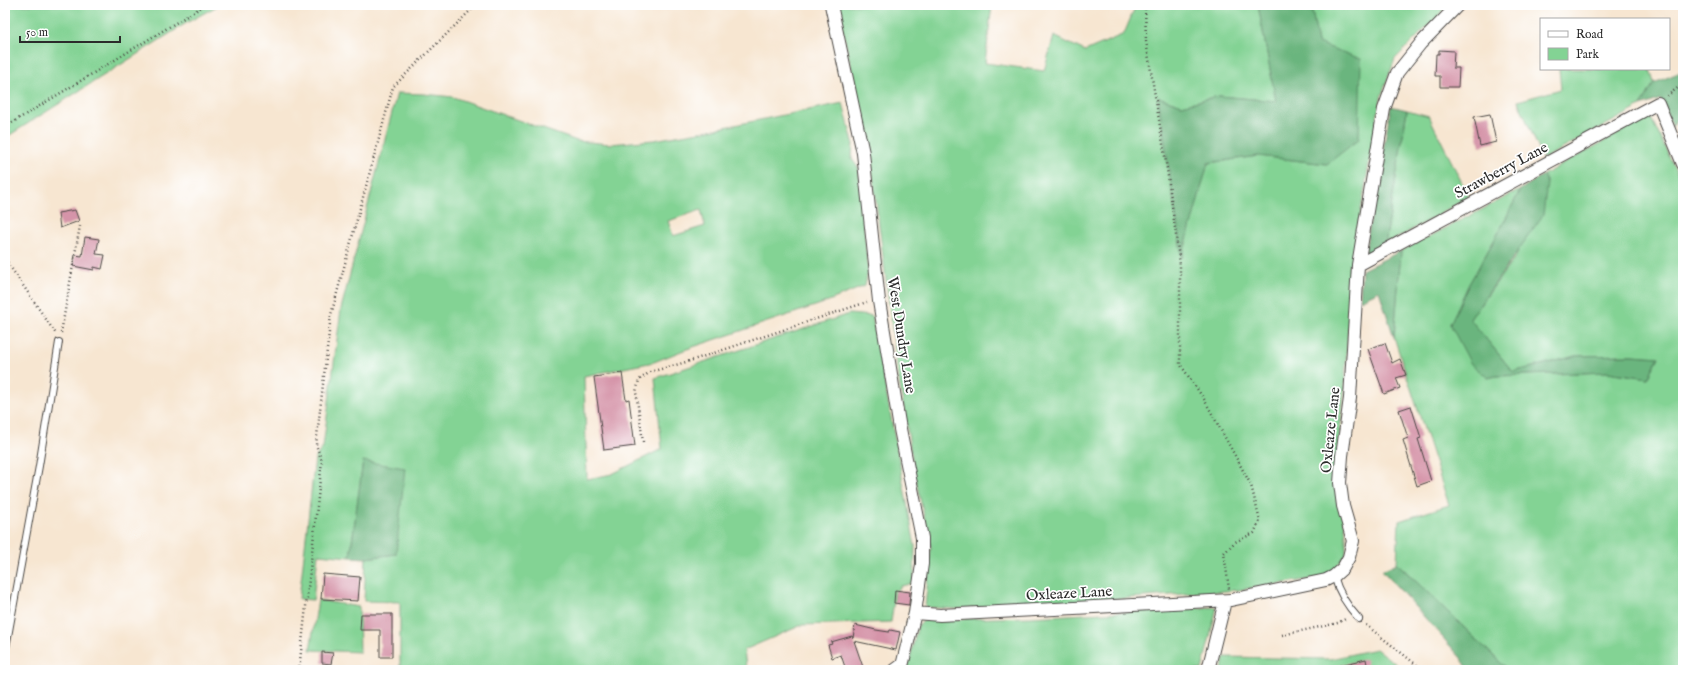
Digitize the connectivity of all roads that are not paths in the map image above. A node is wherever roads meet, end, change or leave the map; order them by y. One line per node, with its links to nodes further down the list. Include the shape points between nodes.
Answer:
1 (831, 5): 8 (street, West Dundry Lane, via 864,153 879,301 900,429 922,538 922,564)
2 (1458, 5): 4 (street, Oxleaze Lane, via 1421,43 1397,73 1384,109)
3 (1683, 164): 4 (street, Strawberry Lane, via 1658,103)
4 (1358, 266): 6 (street, Oxleaze Lane, via 1350,398 1340,483 1343,506 1353,541 1349,557 1343,568)
5 (59, 342): 10 (lane)
6 (1334, 576): 7 (street, Oxleaze Lane, via 1318,582); 9 (lane, via 1347,606)
7 (1228, 600): 8 (street, Oxleaze Lane, via 940,615); 13 (street)
8 (915, 613): 11 (street, West Dundry Lane)
9 (1359, 620)
10 (5, 653)
11 (902, 665): 12 (lane)
12 (890, 670)
13 (1208, 670)

